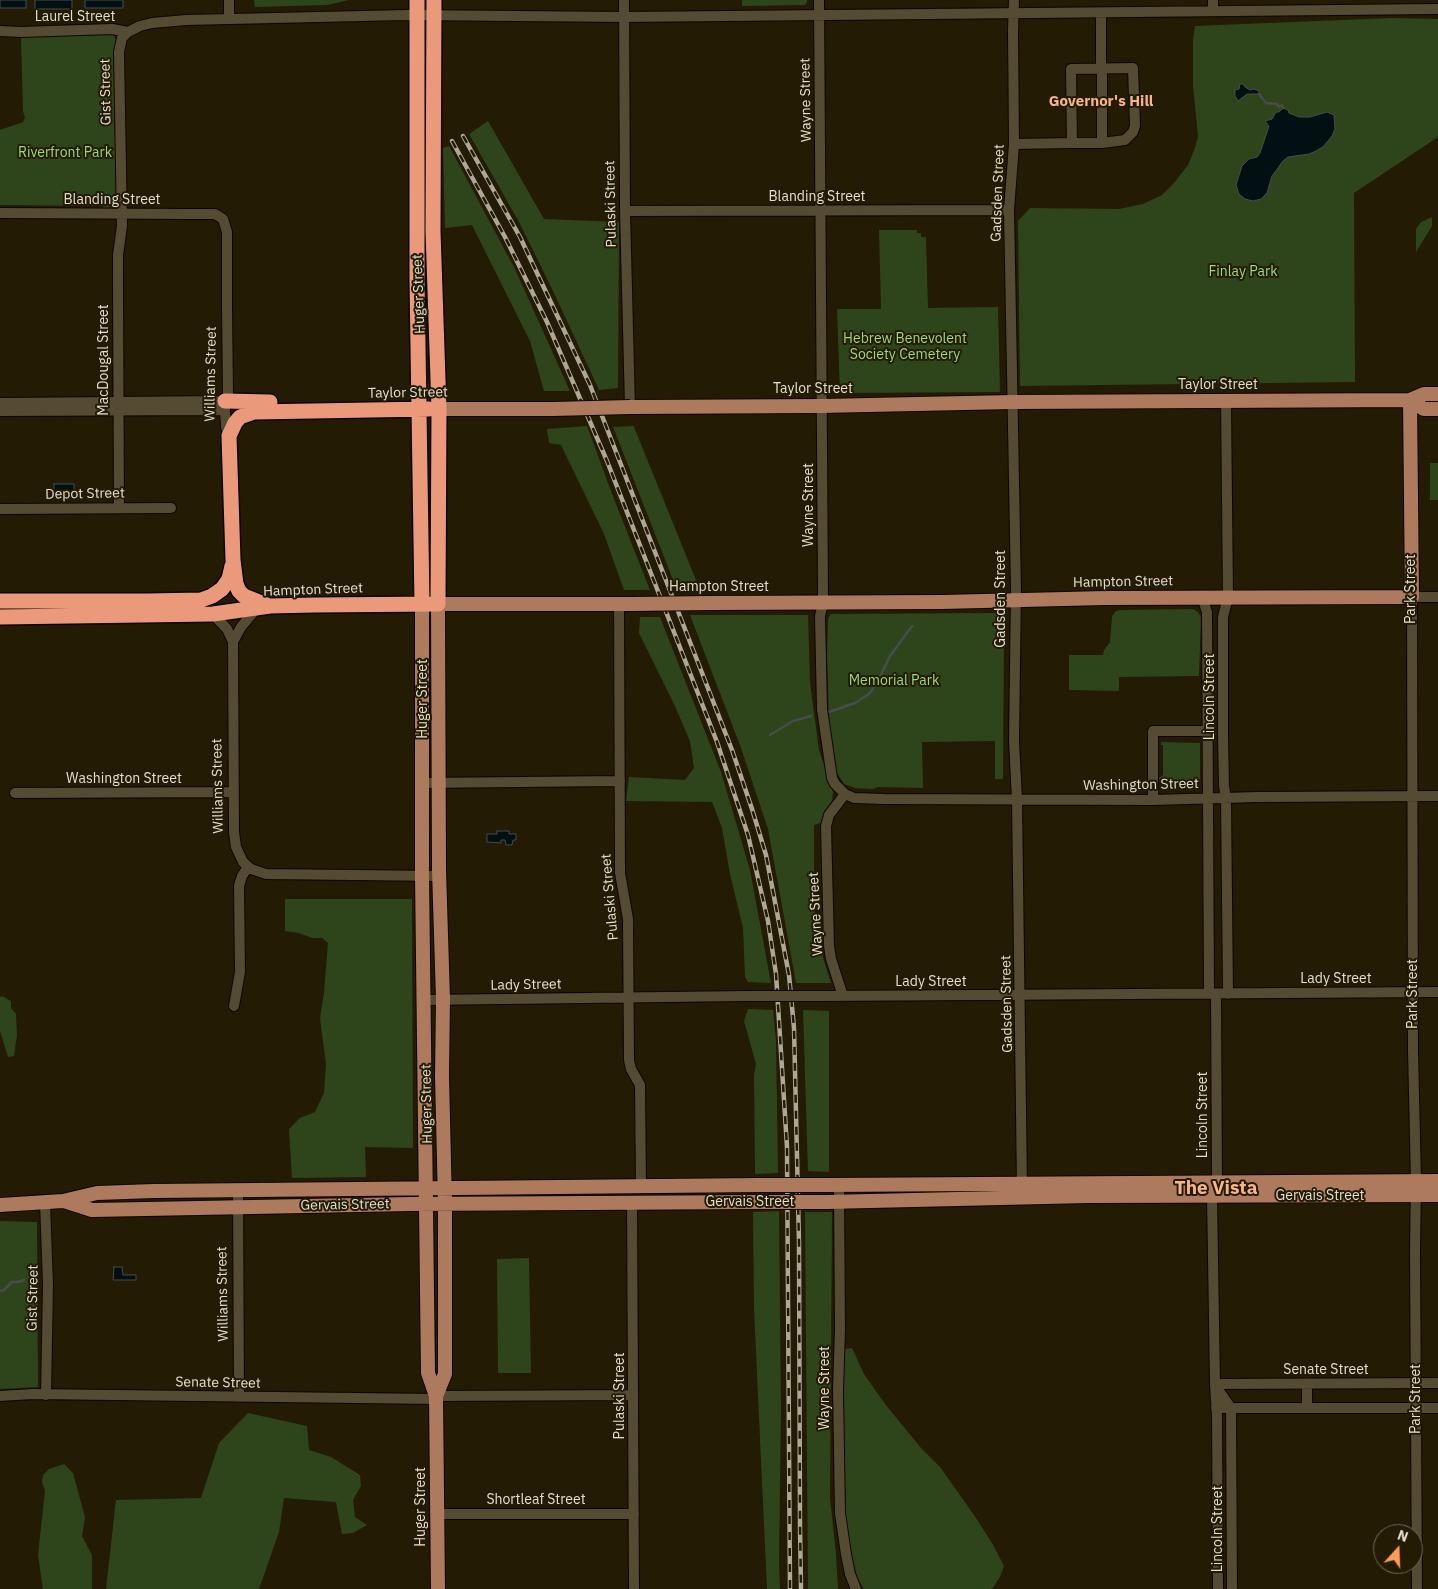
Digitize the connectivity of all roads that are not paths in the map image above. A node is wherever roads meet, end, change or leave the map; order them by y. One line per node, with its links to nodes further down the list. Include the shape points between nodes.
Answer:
1 (228, 0): 17 (street)
2 (417, 0): 13 (highway, Huger Street)
3 (434, 0): 14 (highway, Huger Street)
4 (624, 0): 16 (street, Pulaski Street)
5 (819, 0): 15 (street, Wayne Street)
6 (1014, 0): 12 (street, Gadsden Street)
7 (1213, 0): 10 (street)
8 (1409, 5): 9 (street, Laurel Street); 10 (street, Laurel Street)
9 (1438, 9)
10 (1213, 12): 11 (street, Laurel Street)
11 (1101, 13): 12 (street, Laurel Street); 20 (street)
12 (1013, 14): 15 (street, Laurel Street); 23 (street, Gadsden Street)
13 (418, 15): 14 (street, Laurel Street); 17 (street, Laurel Street); 39 (highway, Huger Street)
14 (434, 15): 16 (street, Laurel Street); 40 (highway, Huger Street, via 433,231)
15 (819, 15): 16 (street, Laurel Street); 26 (street, Wayne Street)
16 (624, 17): 25 (street, Pulaski Street)
17 (229, 19): 19 (street, Laurel Street, via 152,23)
18 (0, 31): 19 (street, Laurel Street, via 112,28)
19 (128, 32): 28 (street, Gist Street, via 122,38 119,52)
20 (1101, 68): 21 (street, via 1071,69); 22 (street); 22 (street, via 1133,68 1136,118 1133,132 1125,140)
21 (1072, 143): 22 (street); 23 (street)
22 (1102, 143)
23 (1014, 144): 24 (street, Gadsden Street)
24 (1009, 210): 26 (street, Blanding Street); 33 (street, Gadsden Street)
25 (625, 211): 26 (street, Blanding Street); 38 (street, Pulaski Street)
26 (820, 211): 37 (street, Wayne Street)
27 (0, 213): 28 (street, Blanding Street)
28 (122, 213): 29 (street, Blanding Street, via 215,214); 35 (street, MacDougal Street, via 118,255)
29 (223, 219): 36 (street, Williams Street, via 227,232 228,314 228,394)
30 (1438, 394): 31 (main road, Taylor Street, via 1424,394)
31 (1410, 400): 32 (main road, Taylor Street); 41 (main road, Taylor Street, via 1424,409); 51 (main road, Park Street)
32 (1226, 401): 33 (main road, Taylor Street); 50 (street, Lincoln Street)
33 (1013, 402): 37 (main road, Taylor Street); 53 (street, Gadsden Street)
34 (0, 403): 35 (street)
35 (118, 406): 36 (street); 42 (street); 45 (street, MacDougal Street)
36 (225, 406): 43 (highway, via 271,402); 44 (street, Williams Street)
37 (821, 406): 38 (main road, Taylor Street); 55 (street, Wayne Street)
38 (630, 407): 40 (main road, Taylor Street, bridge)
39 (419, 409): 40 (highway, Taylor Street); 43 (highway, Taylor Street); 56 (highway, Huger Street)
40 (439, 409): 57 (highway, Huger Street)
41 (1438, 409)
42 (0, 411)
43 (300, 411): 44 (highway, Taylor Street, via 249,413 240,417)
44 (229, 436): 48 (highway, Williams Street)
45 (119, 507): 46 (street, Depot Street); 47 (street, Depot Street)
46 (171, 508)
47 (0, 509)
48 (233, 560): 54 (highway, via 225,586 201,600); 59 (highway, via 239,591)
49 (1202, 597): 50 (main road, Hampton Street); 53 (main road, Hampton Street); 63 (street, Lincoln Street, via 1207,612)
50 (1228, 597): 51 (main road, Hampton Street); 73 (street, Lincoln Street, via 1223,627)
51 (1412, 597): 52 (street, Hampton Street); 70 (street, Park Street)
52 (1438, 597)
53 (1016, 600): 55 (main road, Hampton Street); 74 (street, Gadsden Street, via 1014,724)
54 (0, 601)
55 (823, 603): 58 (main road, Hampton Street, bridge); 69 (street, Wayne Street, via 820,616 823,718 832,778)
56 (422, 604): 57 (highway, Hampton Street); 59 (highway, Hampton Street); 66 (main road, Huger Street)
57 (438, 604): 58 (main road, Hampton Street); 65 (main road, Huger Street)
58 (618, 604): 64 (street, Pulaski Street)
59 (264, 607): 60 (highway, Hampton Street); 62 (street, via 240,627)
60 (213, 614): 61 (highway, Hampton Street); 62 (street, via 227,629)
61 (0, 617)
62 (233, 642): 67 (street, Williams Street)
63 (1208, 731): 72 (street, Lincoln Street); 75 (street, via 1152,731)
64 (620, 781): 65 (street); 85 (street, Pulaski Street, via 620,873 628,913)
65 (439, 782): 66 (street); 78 (main road, Huger Street)
66 (422, 783): 77 (main road, Huger Street)
67 (233, 792): 68 (street, Washington Street); 76 (street, Williams Street, via 236,847)
68 (15, 793)
69 (844, 794): 74 (street, Washington Street, via 854,798); 84 (street, Wayne Street, via 826,826 828,946)
70 (1412, 796): 71 (street, Washington Street); 73 (street, Washington Street); 79 (street, Park Street)
71 (1438, 796)
72 (1209, 798): 73 (street, Washington Street); 75 (street, Washington Street); 81 (street, Lincoln Street)
73 (1226, 798): 82 (street, Lincoln Street)
74 (1018, 800): 75 (street, Washington Street); 83 (street, Gadsden Street)
75 (1153, 800)
76 (248, 867): 77 (street, via 266,874); 88 (street, via 240,886 240,972)
77 (422, 875): 78 (street); 86 (main road, Huger Street)
78 (439, 876): 87 (main road, Huger Street)
79 (1414, 992): 80 (street, Lady Street); 82 (street, Lady Street); 89 (street, Park Street)
80 (1438, 992)
81 (1212, 994): 82 (street, Lady Street); 83 (street, Lady Street); 91 (street, Lincoln Street)
82 (1228, 994)
83 (1020, 995): 84 (street, Lady Street); 98 (street, Gadsden Street)
84 (843, 996): 85 (street, Lady Street, bridge)
85 (628, 998): 87 (street, Lady Street); 93 (street, Pulaski Street, via 629,1060 640,1085)
86 (423, 1000): 87 (street, Lady Street); 95 (main road, Huger Street)
87 (443, 1000): 96 (main road, Huger Street)
88 (234, 1006)
89 (1416, 1181): 90 (main road, Gervais Street); 91 (main road, Gervais Street); 99 (street, Park Street)
90 (1438, 1181)
91 (1217, 1182): 98 (main road, Gervais Street); 101 (street, Lincoln Street)
92 (833, 1185): 94 (main road, Gervais Street, bridge); 98 (main road, Gervais Street); 103 (street, Wayne Street)
93 (641, 1186): 94 (main road, Gervais Street); 96 (main road, Gervais Street)
94 (673, 1186): 105 (main road, via 667,1192 638,1195)
95 (425, 1188): 96 (main road, Gervais Street); 97 (main road, Gervais Street); 106 (main road, Huger Street)
96 (445, 1188): 107 (main road, Huger Street)
97 (238, 1190): 102 (main road, Gervais Street, via 97,1193); 109 (street, Williams Street)
98 (1022, 1191): 101 (main road, Gervais Street); 103 (main road, Gervais Street)
99 (1415, 1195): 100 (main road, Gervais Street); 101 (main road, Gervais Street); 110 (street, Park Street)
100 (1438, 1195)
101 (1212, 1196): 112 (street, Lincoln Street)
102 (63, 1201): 104 (main road, Gervais Street); 109 (main road, Gervais Street, via 92,1210)
103 (833, 1201): 105 (main road, Gervais Street, bridge); 126 (street, Wayne Street, via 840,1329 840,1513 846,1554)
104 (45, 1202): 108 (main road, Gervais Street); 114 (street, Gist Street, via 48,1285)
105 (632, 1203): 107 (main road, Gervais Street); 115 (street, Pulaski Street)
106 (426, 1204): 107 (main road, Gervais Street); 109 (main road, Gervais Street); 118 (main road, Huger Street, via 428,1373)
107 (445, 1204): 118 (main road, Huger Street, via 445,1374)
108 (0, 1206)
109 (238, 1207): 117 (street, Williams Street)
110 (1416, 1383): 111 (street, Senate Street); 113 (street, Senate Street); 122 (street, Park Street)
111 (1438, 1383)
112 (1215, 1384): 113 (street, Senate Street); 119 (street, Lincoln Street); 120 (street)
113 (1306, 1384): 121 (street)
114 (46, 1395): 116 (street, Senate Street); 117 (street, Senate Street)
115 (633, 1395): 118 (street, Senate Street); 125 (street, Pulaski Street)
116 (0, 1396)
117 (239, 1397): 118 (street, Senate Street)
118 (436, 1397): 124 (main road, Huger Street)
119 (1216, 1408): 120 (street); 129 (street, Lincoln Street)
120 (1231, 1408): 121 (street); 130 (street, Lincoln Street)
121 (1307, 1408): 122 (street)
122 (1416, 1408): 123 (street); 131 (street, Park Street)
123 (1438, 1408)
124 (437, 1514): 125 (street, Shortleaf Street); 127 (main road, Huger Street)
125 (634, 1514): 128 (street, Pulaski Street)
126 (856, 1588)
127 (438, 1589)
128 (634, 1589)
129 (1218, 1589)
130 (1232, 1589)
131 (1417, 1589)

